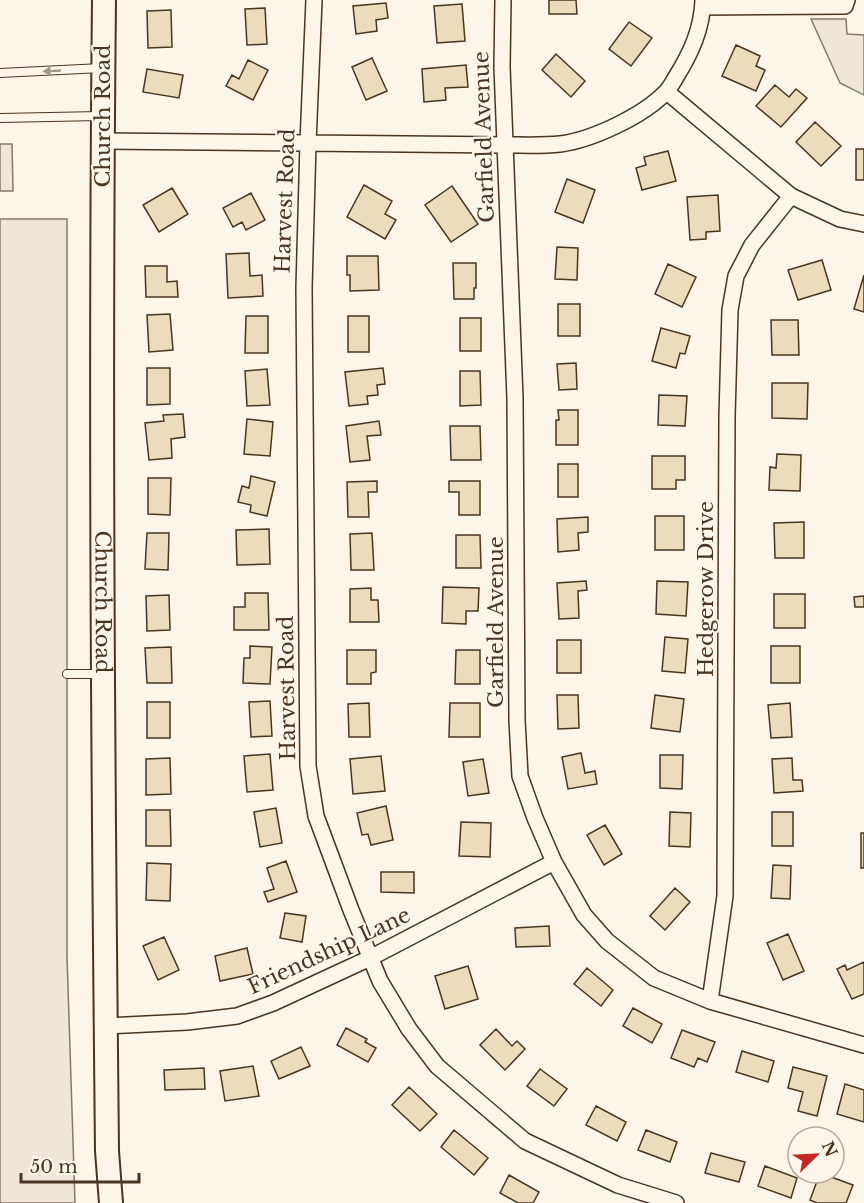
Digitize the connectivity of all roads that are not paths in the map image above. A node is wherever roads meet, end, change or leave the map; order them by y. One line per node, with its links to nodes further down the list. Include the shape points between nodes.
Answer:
1 (104, 0): 6 (main road, Church Road)
2 (314, 0): 12 (street, Harvest Road)
3 (503, 0): 13 (street, Garfield Avenue)
4 (847, 0): 5 (street, via 845,6)
5 (703, 4): 8 (street, via 697,35)
6 (104, 68): 7 (lane, one-way to 7); 9 (main road, Church Road)
7 (0, 73)
8 (667, 92): 13 (street, via 616,127 589,136 561,144); 14 (street)
9 (103, 116): 10 (lane); 11 (main road, Church Road)
10 (0, 118)
11 (103, 141): 12 (street); 17 (main road, Church Road)
12 (308, 143): 13 (street); 19 (street, Harvest Road, via 304,300 308,765 316,816)
13 (505, 145): 18 (street, Garfield Avenue, via 515,398 520,776)
14 (791, 196): 15 (street, via 840,219); 20 (street, Hedgerow Drive, via 752,245 736,276 730,310 725,896)
15 (864, 224)
16 (67, 674): 17 (lane)
17 (103, 674): 21 (main road, Church Road)
18 (554, 862): 19 (street, Friendship Lane); 20 (street, Garfield Avenue, via 584,915 607,941 654,978)
19 (370, 958): 21 (street, Friendship Lane, via 273,1004 237,1016); 24 (street, Harvest Road, via 409,1029 437,1066 525,1141 618,1185)
20 (710, 1001): 22 (street, Garfield Avenue)
21 (106, 1026): 23 (main road, Church Road)
22 (864, 1045)
23 (111, 1203)
24 (676, 1203)

